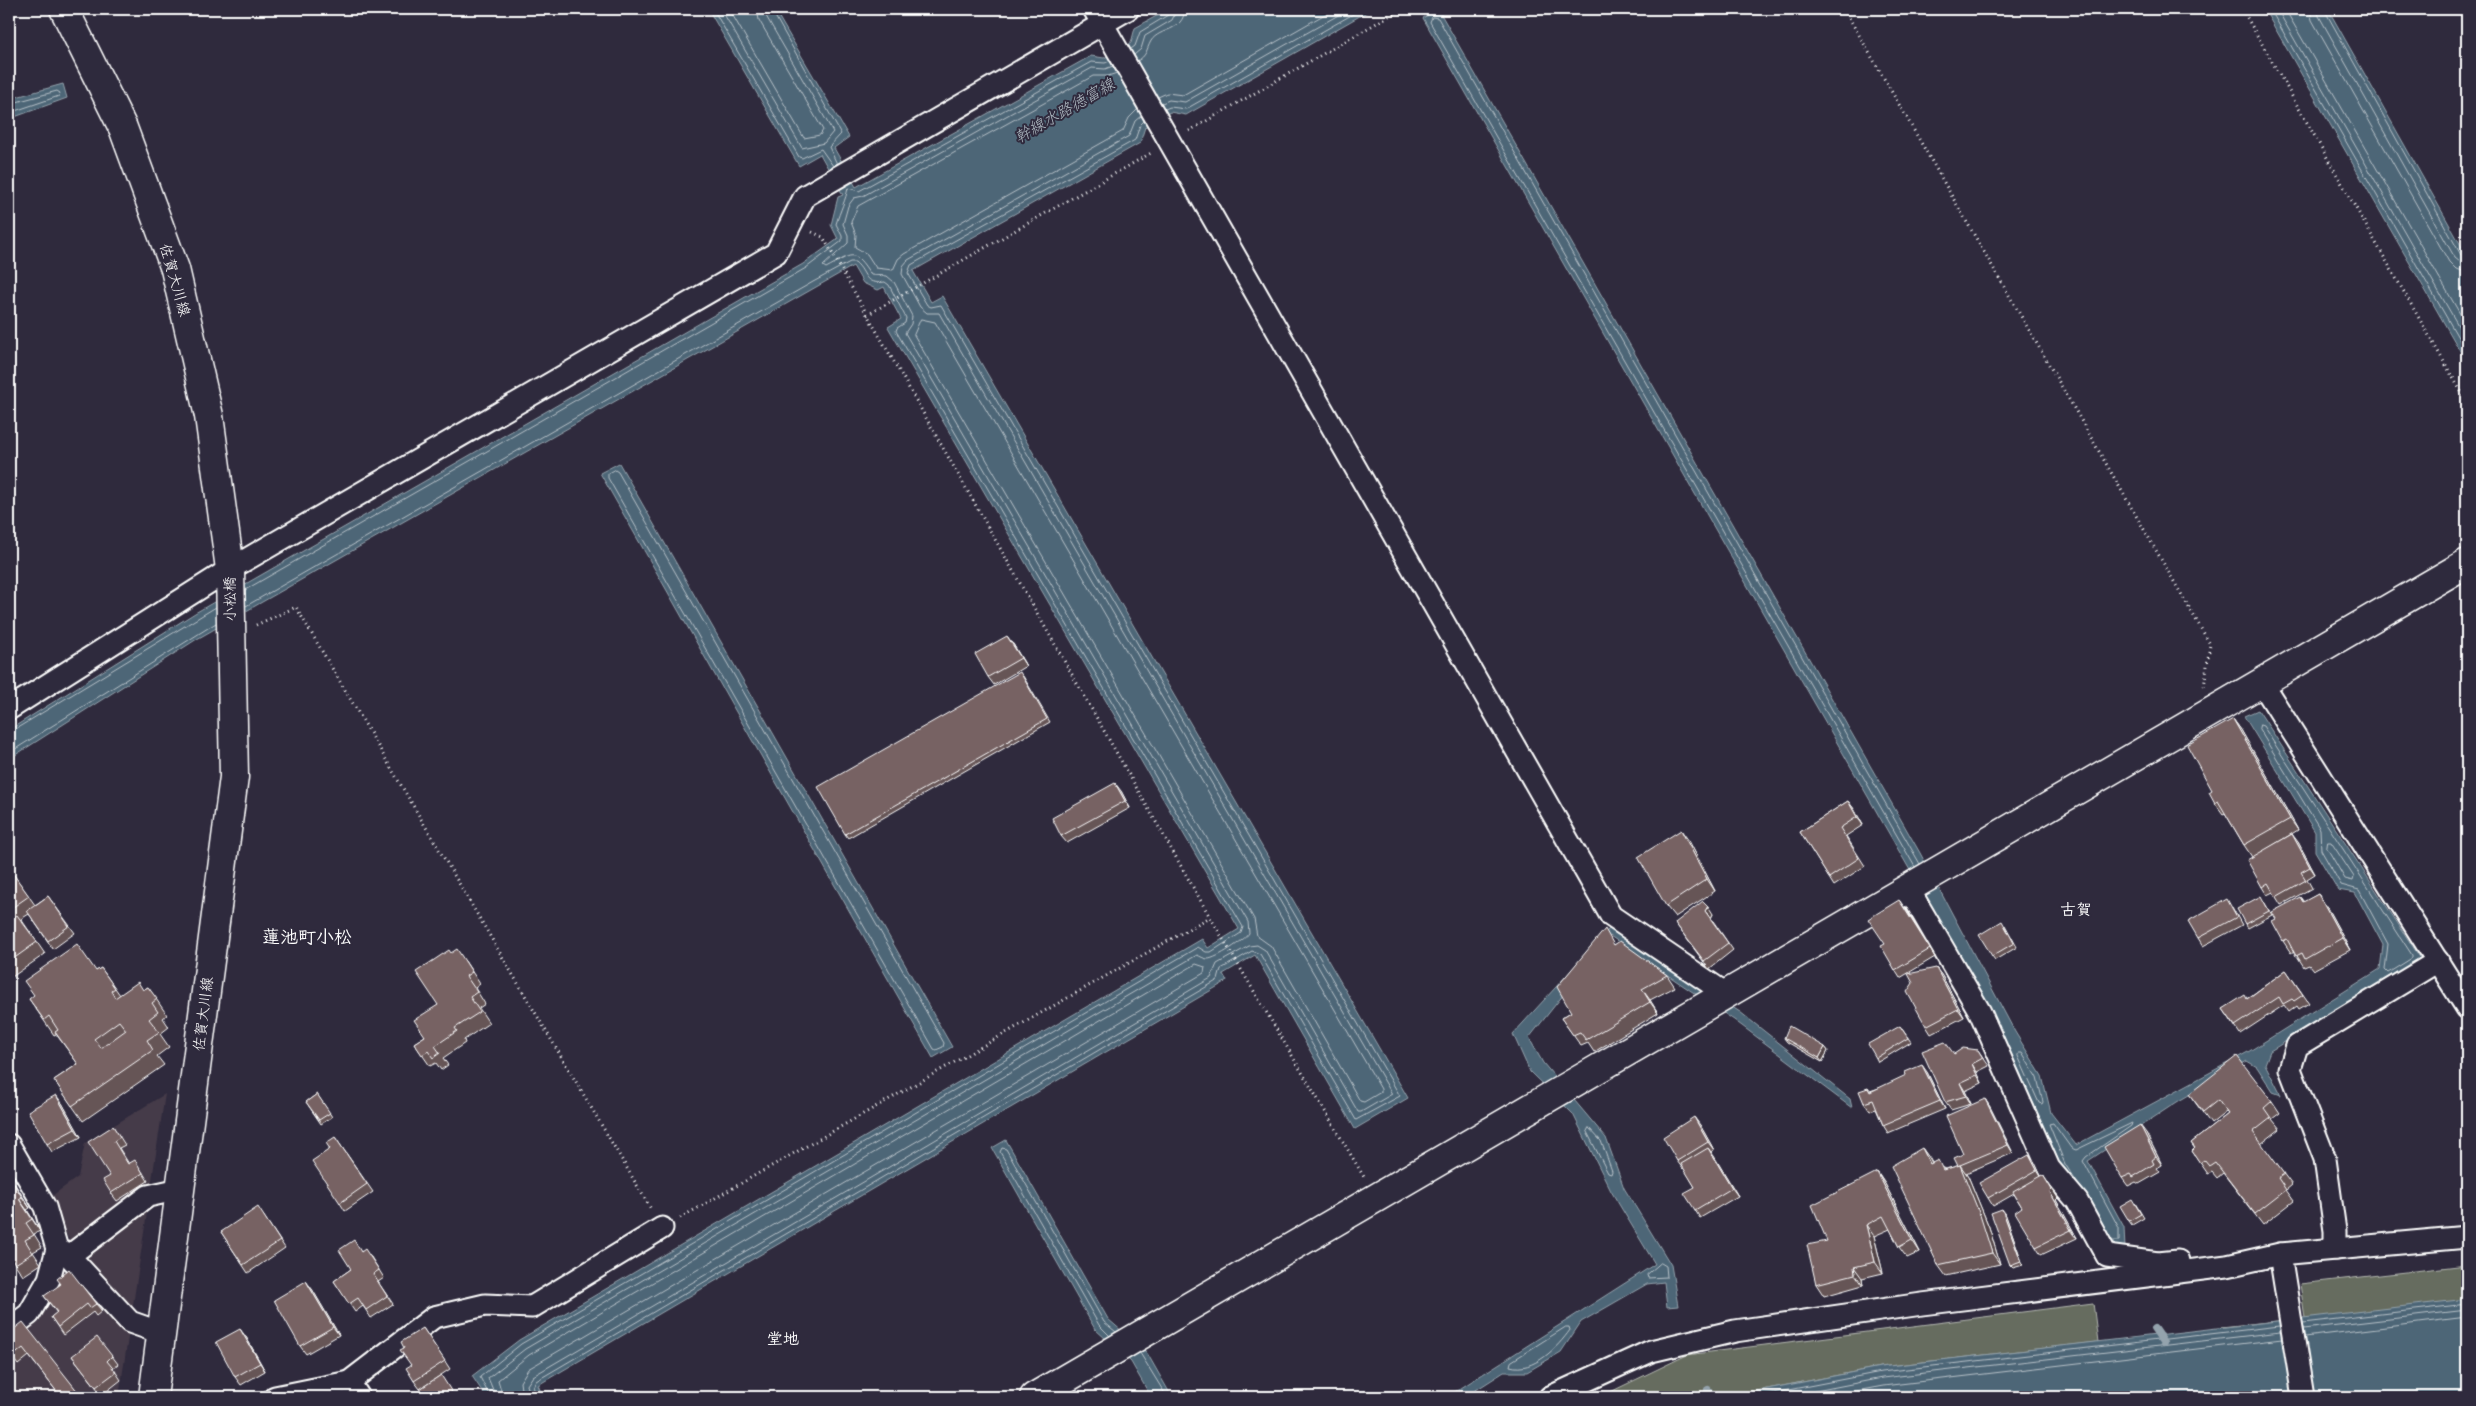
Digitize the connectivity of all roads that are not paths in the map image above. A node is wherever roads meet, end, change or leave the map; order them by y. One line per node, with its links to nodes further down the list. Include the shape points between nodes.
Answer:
1 (64, 9): 5 (street, 佐賀大川線, via 123,128 175,269 209,416)
2 (1128, 9): 3 (street)
3 (1103, 24): 5 (street, via 805,196 776,253); 11 (street, via 1611,916)
4 (2467, 563): 7 (street)
5 (230, 569): 6 (street, 小松橋); 8 (street)
6 (230, 630): 14 (street, 佐賀大川線, via 234,778)
7 (2262, 682): 9 (street); 10 (street)
8 (9, 709)
9 (1912, 886): 11 (street); 20 (street, via 1980,1012 2049,1168 2077,1201 2107,1256 2158,1263 2204,1259)
10 (2438, 961): 12 (street); 17 (street, via 2298,1046 2290,1069 2325,1159)
11 (1718, 999): 26 (street)
12 (2467, 1008)
13 (9, 1144): 18 (street, via 45,1207)
14 (180, 1190): 18 (street, via 148,1196); 22 (street, 佐賀大川線)
15 (662, 1228): 23 (street, via 532,1307 485,1305 434,1317)
16 (2467, 1237): 17 (street)
17 (2335, 1249): 19 (street)
18 (63, 1252): 21 (street, via 29,1314); 22 (street, via 130,1322)
19 (2282, 1260): 20 (street); 28 (street)
20 (2226, 1266): 27 (street, via 1735,1331 1651,1351)
21 (9, 1328)
22 (161, 1333): 24 (street, 佐賀大川線)
23 (354, 1390): 25 (street)
24 (153, 1397)
25 (276, 1397)
26 (1034, 1397)
27 (1550, 1397)
28 (2303, 1397)

